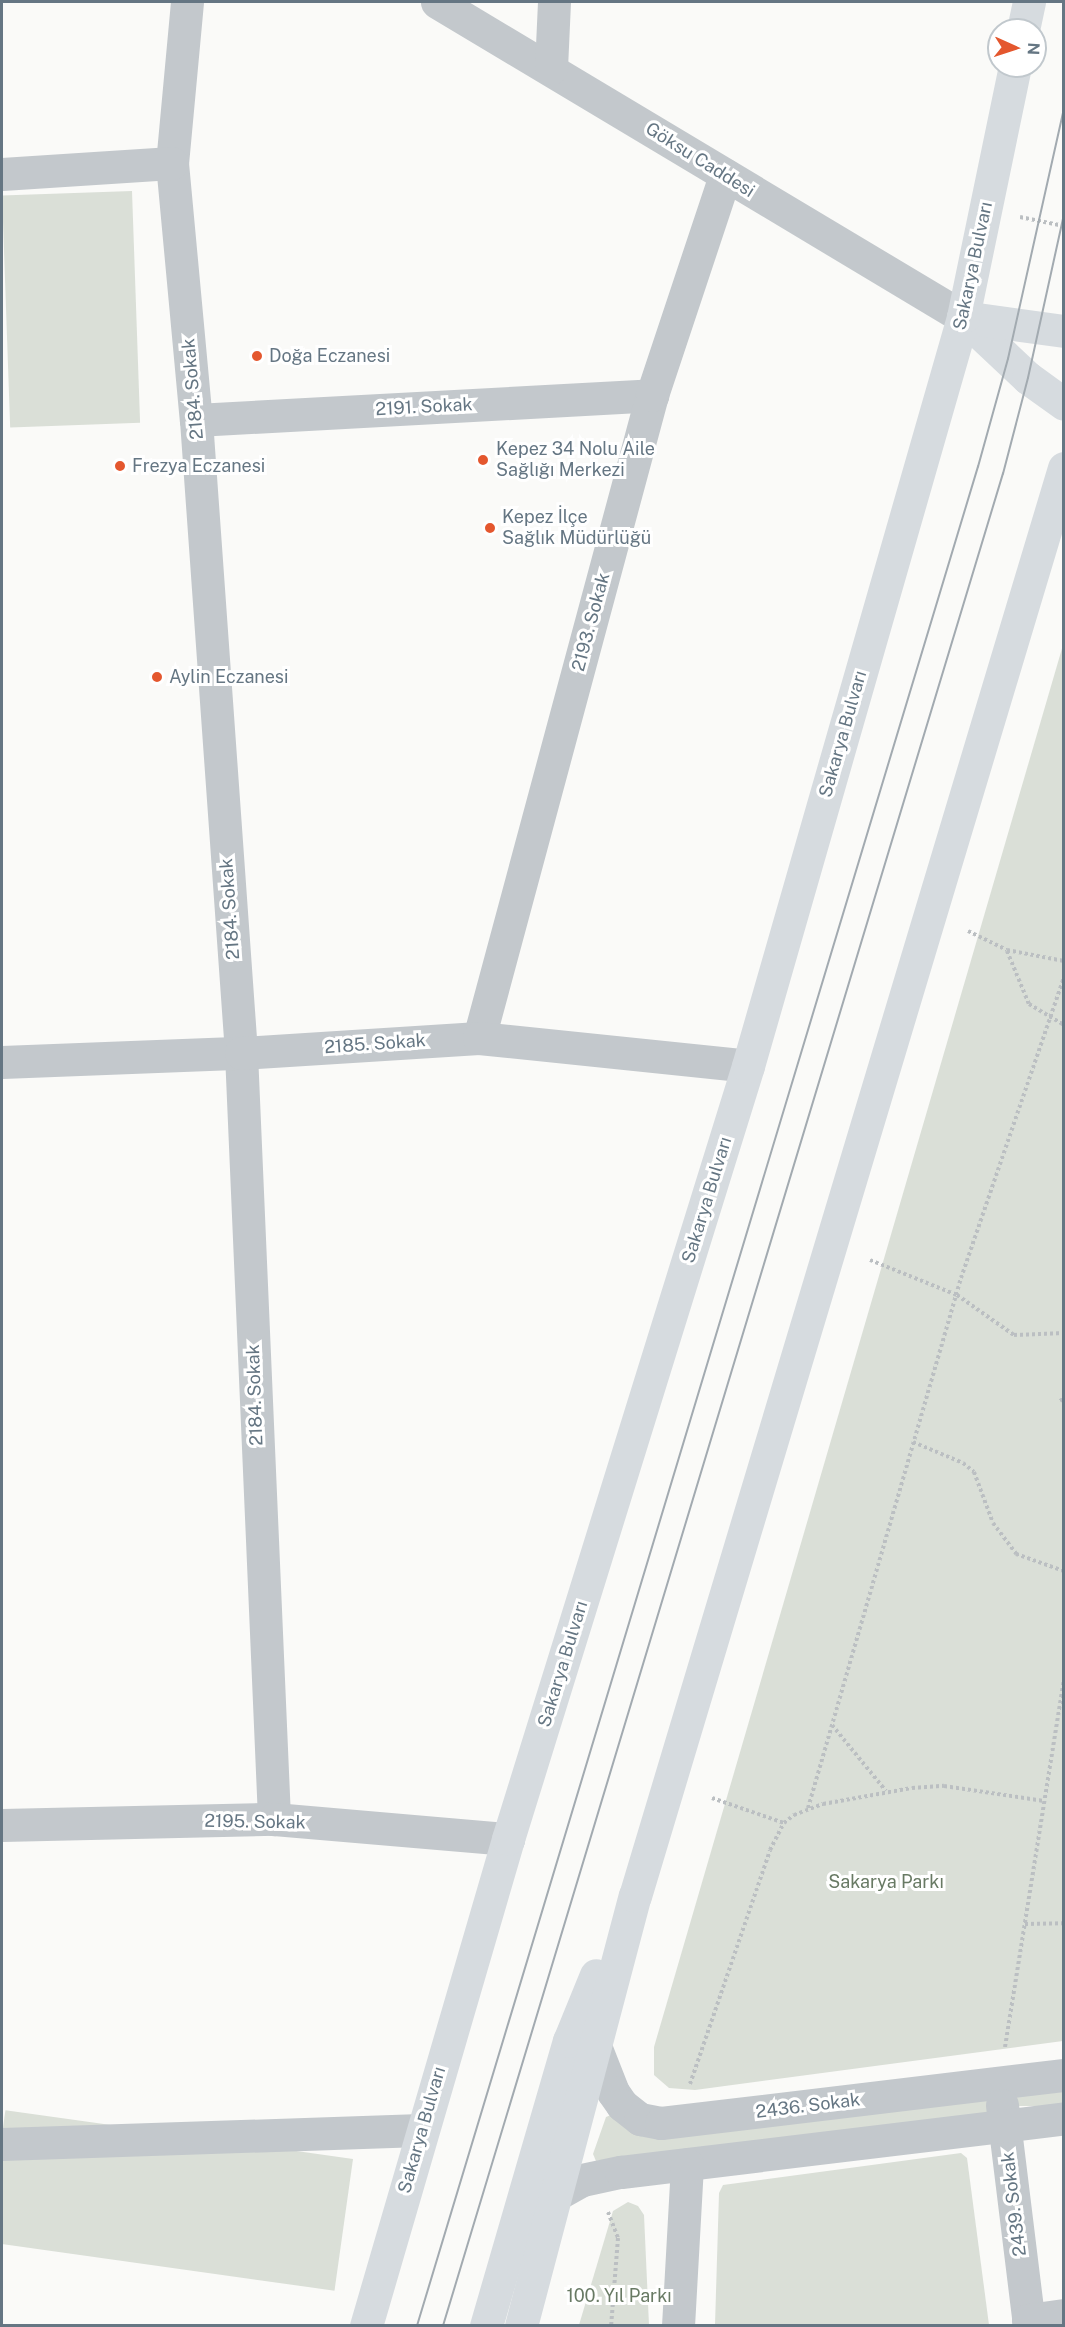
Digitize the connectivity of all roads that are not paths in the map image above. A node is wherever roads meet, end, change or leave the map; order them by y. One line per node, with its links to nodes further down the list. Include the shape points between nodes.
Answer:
1 (188, 2): 8 (street, 2184. Sokak)
2 (438, 2): 6 (street, Göksu Caddesi)
3 (554, 2): 6 (street)
4 (1029, 2): 5 (main road)
5 (1026, 18)
6 (551, 68): 10 (street, Göksu Caddesi)
7 (1013, 78): 11 (main road, Sakarya Bulvarı)
8 (172, 163): 9 (street); 15 (street, 2184. Sokak)
9 (2, 174)
10 (725, 175): 11 (street, Göksu Caddesi); 13 (street, 2193. Sokak)
11 (963, 317): 12 (main road); 14 (main road, via 1028,378); 20 (main road, Sakarya Bulvarı)
12 (1064, 331)
13 (652, 395): 15 (street, 2191. Sokak); 17 (street, 2193. Sokak)
14 (1064, 404)
15 (196, 420): 18 (street, 2184. Sokak)
16 (1062, 482): 24 (main road)
17 (479, 1038): 18 (street, 2185. Sokak); 20 (street, 2185. Sokak)
18 (241, 1053): 19 (street, 2185. Sokak); 21 (street, 2184. Sokak)
19 (2, 1062)
20 (748, 1066): 23 (main road, Sakarya Bulvarı)
21 (274, 1819): 22 (street, 2195. Sokak); 23 (street, 2195. Sokak)
22 (2, 1825)
23 (508, 1839): 30 (main road, Sakarya Bulvarı)
24 (635, 1896): 25 (main road); 37 (main road, via 600,1964 569,2041)
25 (595, 2046): 27 (street, 2436. Sokak, via 622,2105 650,2122); 33 (main road)
26 (1064, 2075): 27 (street, 2436. Sokak)
27 (1000, 2083): 29 (street, 2439. Sokak)
28 (1064, 2118): 29 (street)
29 (1005, 2126): 32 (street); 35 (street, 2439. Sokak)
30 (421, 2130): 31 (street); 36 (main road, Sakarya Bulvarı)
31 (2, 2144)
32 (687, 2164): 33 (street, via 590,2178); 39 (street)
33 (557, 2194): 38 (main road)
34 (1064, 2315): 35 (street)
35 (1029, 2323)
36 (366, 2325)
37 (486, 2325)
38 (520, 2325)
39 (678, 2325)

